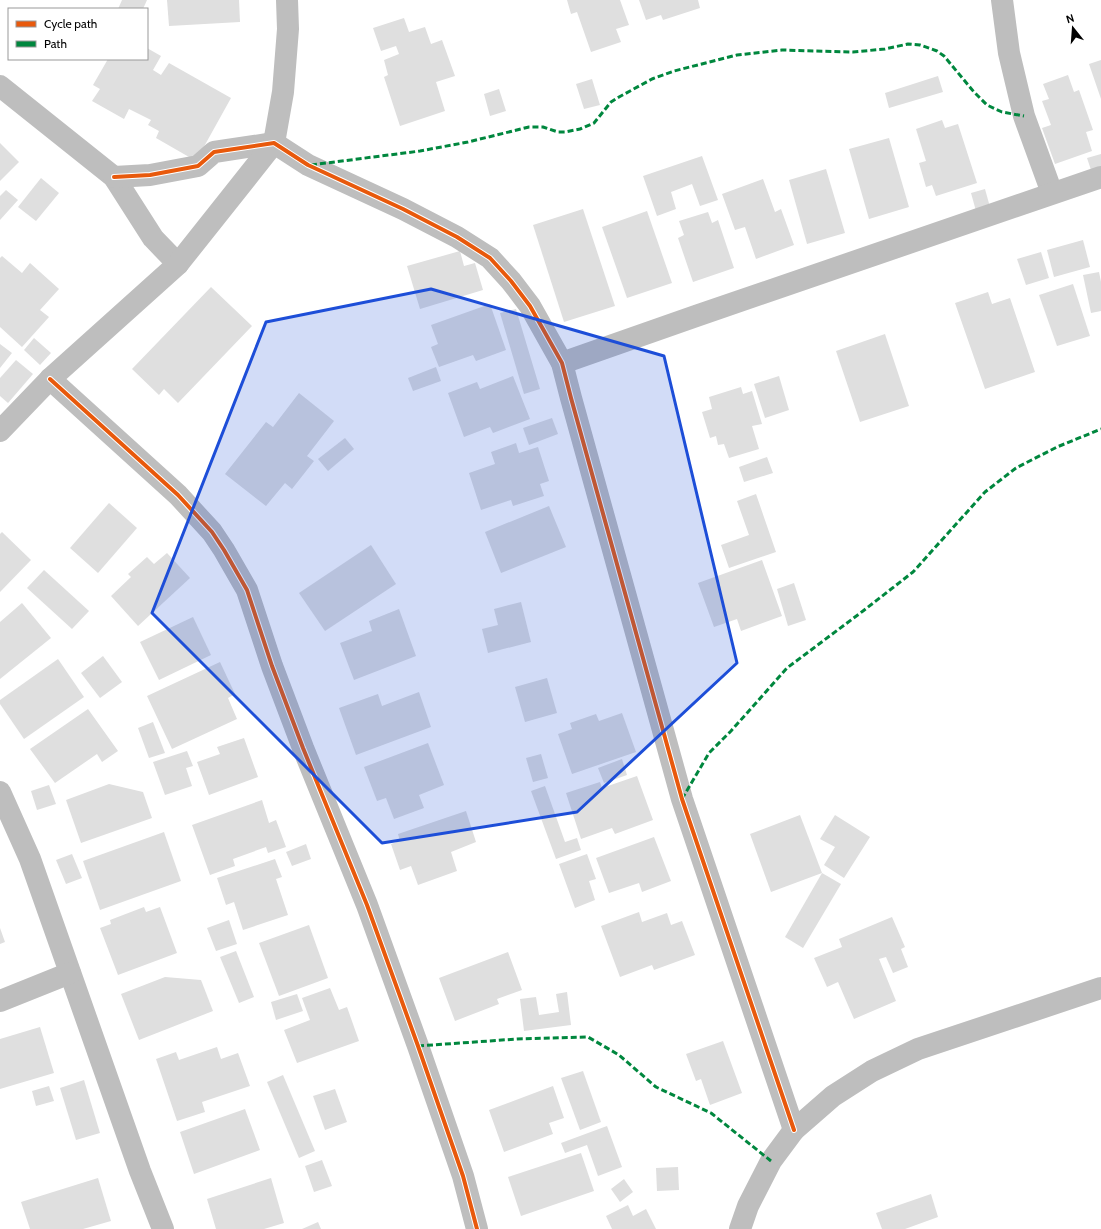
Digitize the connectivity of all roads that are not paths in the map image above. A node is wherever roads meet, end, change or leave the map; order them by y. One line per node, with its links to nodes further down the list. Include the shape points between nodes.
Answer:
1 (287, 0): 4 (street, via 288,29 283,92)
2 (1002, 0): 7 (street, via 1008,53 1024,116)
3 (0, 86): 5 (street)
4 (274, 143): 5 (street, via 214,152 198,166 150,175); 8 (street); 9 (street, via 308,165 403,209 457,237 490,258 530,306)
5 (114, 177): 8 (street, via 153,238)
6 (1101, 178): 7 (street)
7 (1052, 193): 9 (street)
8 (178, 264): 10 (street)
9 (562, 363): 16 (street, via 682,799)
10 (50, 379): 11 (street); 18 (street, via 197,514 224,550 247,590 302,748 367,905 418,1046 463,1176)
11 (0, 431)
12 (0, 792): 13 (street, via 30,859)
13 (70, 973): 15 (street); 17 (street)
14 (1101, 988): 16 (street, via 918,1048 865,1075 833,1096)
15 (0, 1001)
16 (794, 1130): 19 (street, via 771,1162 748,1206)
17 (163, 1229)
18 (477, 1229)
19 (740, 1229)

